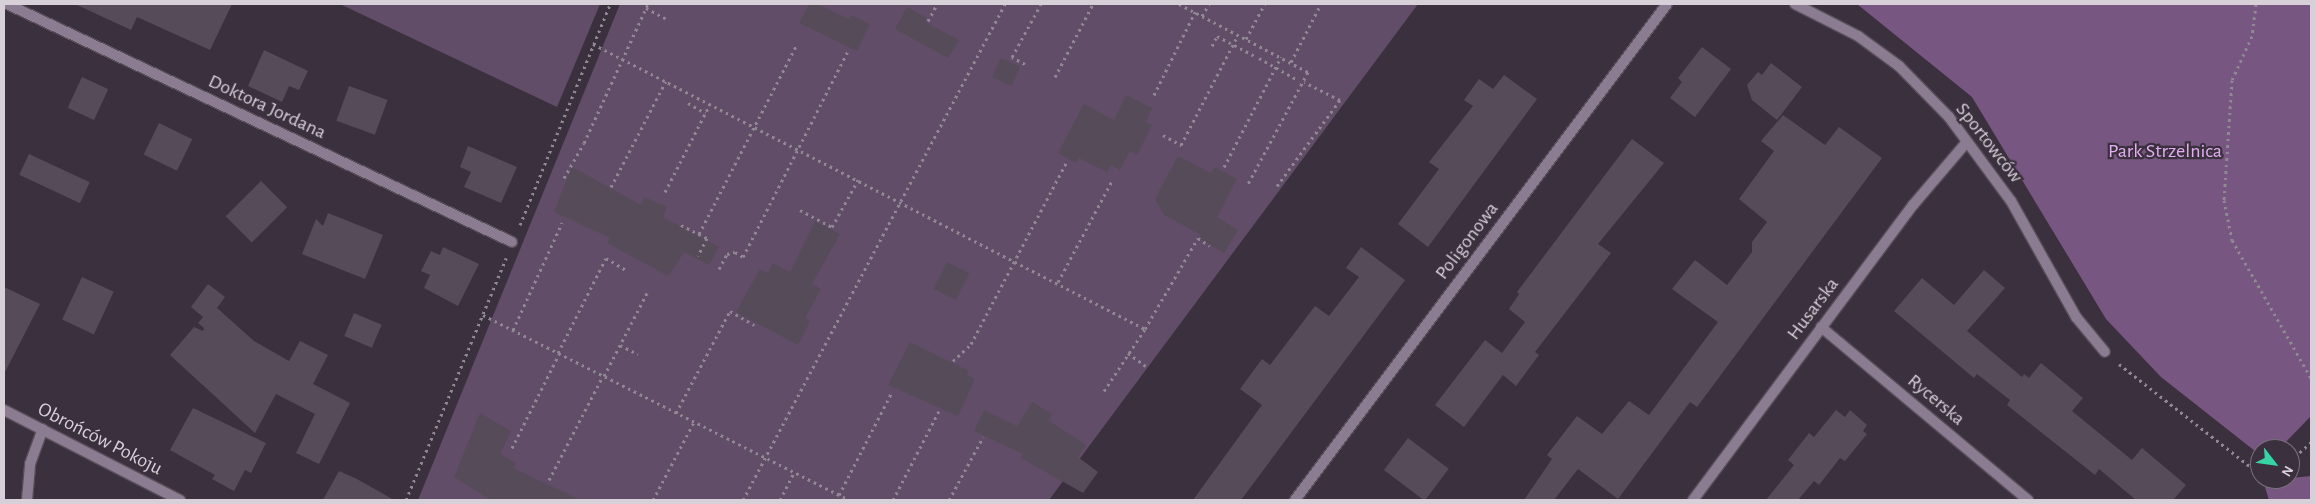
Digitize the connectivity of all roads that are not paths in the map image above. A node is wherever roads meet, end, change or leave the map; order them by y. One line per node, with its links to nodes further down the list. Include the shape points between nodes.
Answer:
1 (7, 4): 5 (street, Doktora Jordana)
2 (1667, 4): 12 (street, Poligonowa)
3 (1795, 4): 4 (street, Sportowców, via 1858,36 1899,66 1949,117)
4 (1966, 143): 6 (street, Husarska, via 1940,170); 7 (street, Sportowców, via 2011,201 2076,317)
5 (512, 242)
6 (1821, 327): 13 (street, Husarska); 14 (street, Rycerska)
7 (2105, 352)
8 (4, 410): 9 (street, Obrońców Pokoju)
9 (43, 429): 10 (street, via 30,464); 11 (street, Obrońców Pokoju)
10 (27, 500)
11 (180, 500)
12 (1295, 500)
13 (1693, 500)
14 (2028, 500)

